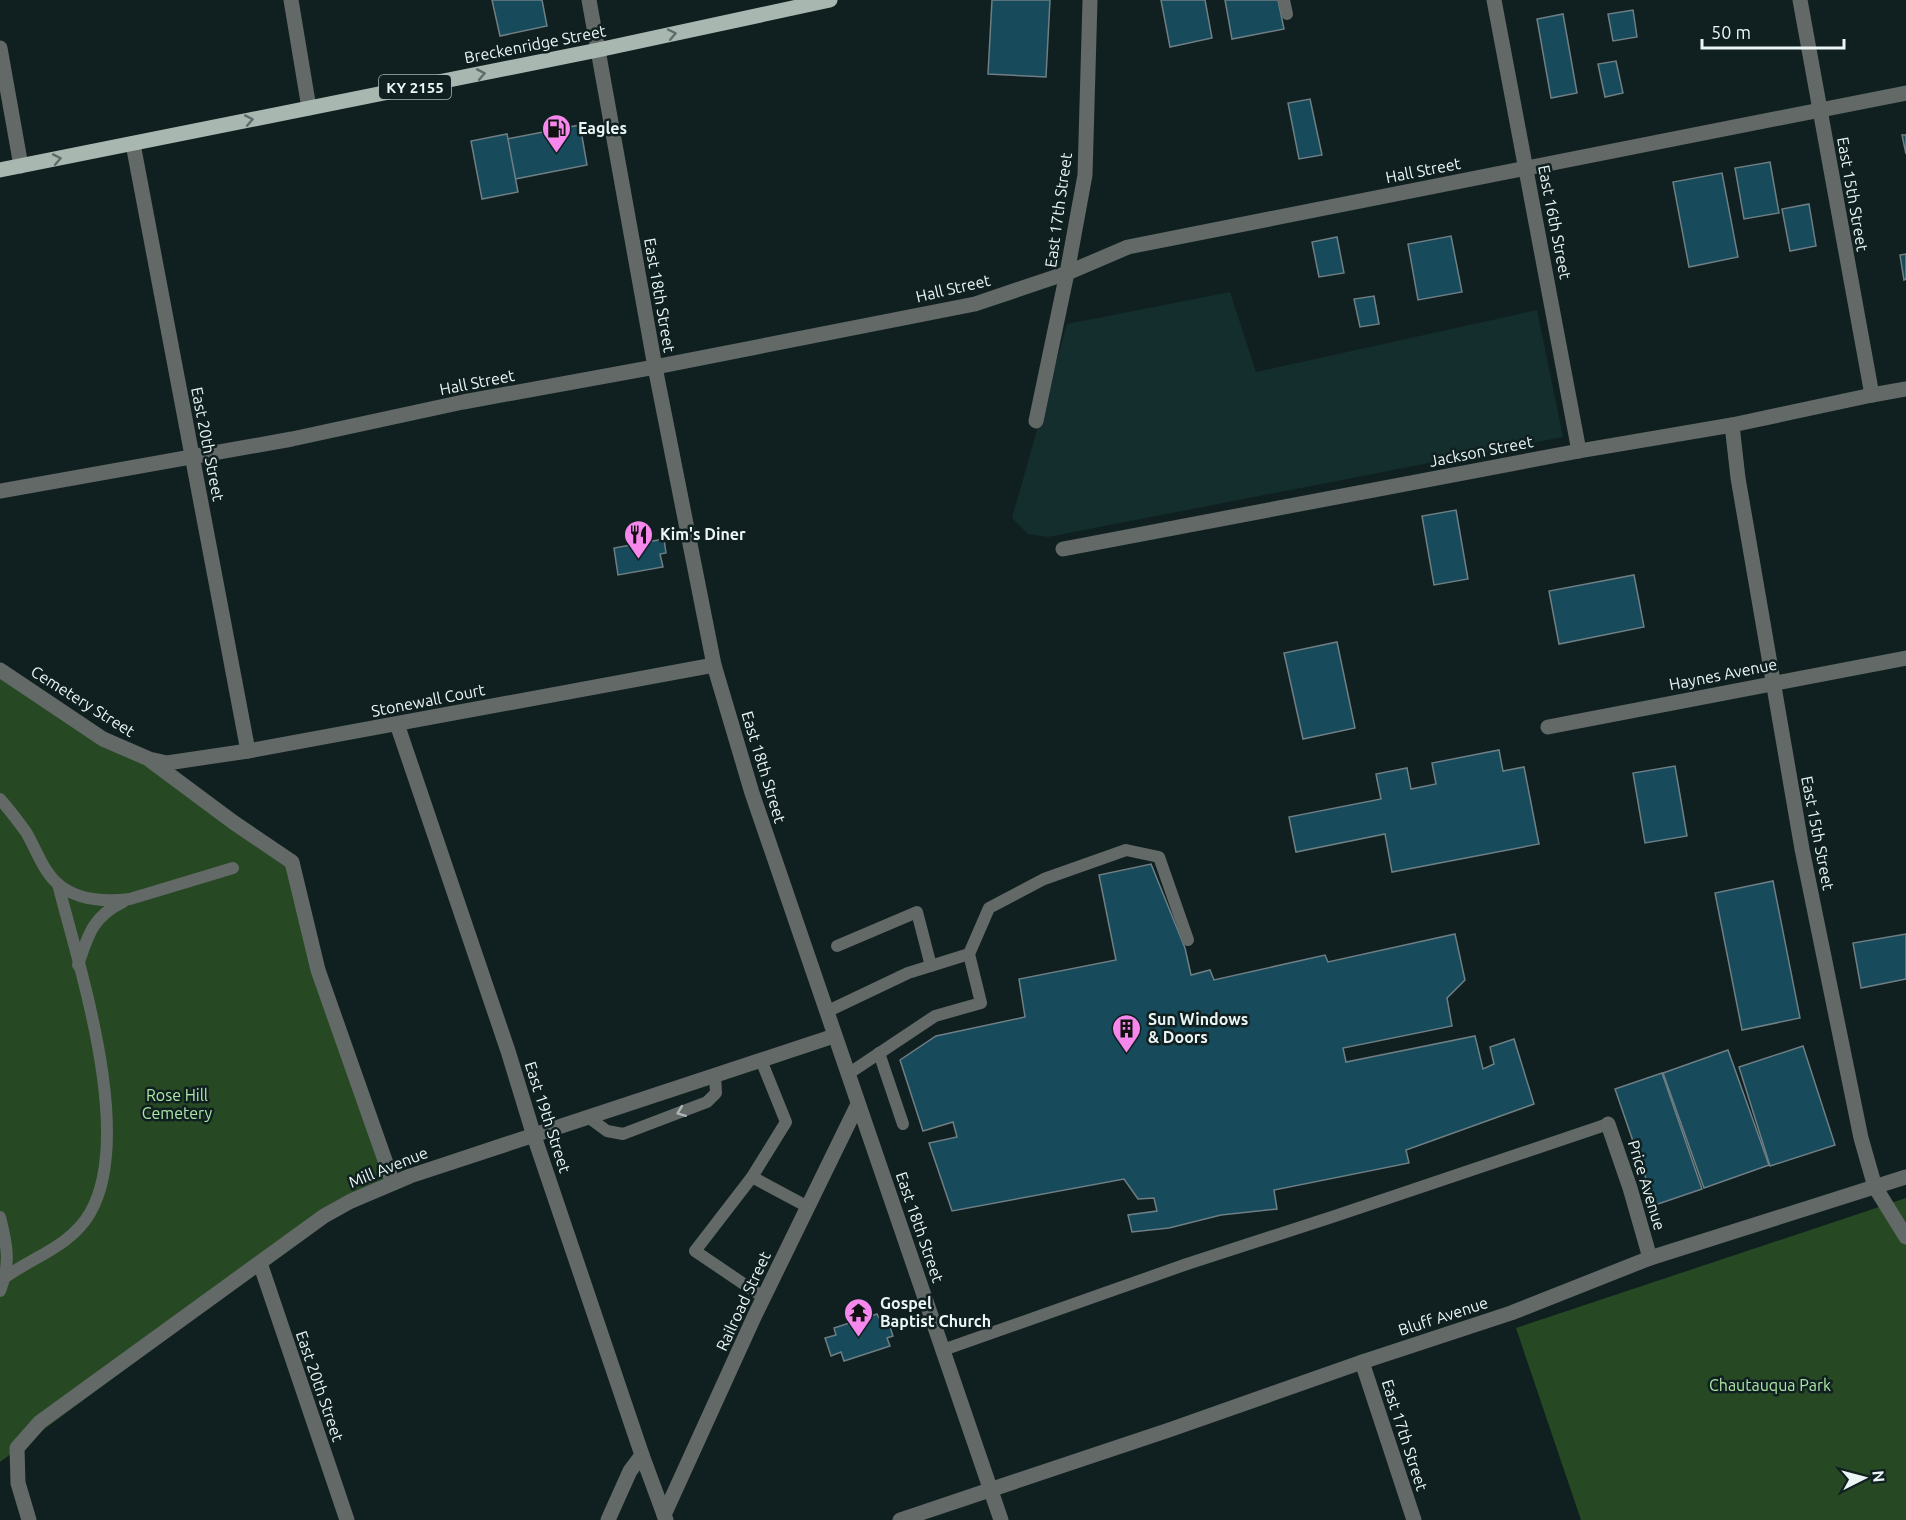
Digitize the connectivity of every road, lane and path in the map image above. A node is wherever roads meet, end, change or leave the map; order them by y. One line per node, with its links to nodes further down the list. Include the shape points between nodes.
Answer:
1 (291, 0): 12 (street)
2 (589, 0): 10 (street, East 18th Street)
3 (830, 0): 10 (main road, Breckenridge Street / KY 2155, one-way to 3)
4 (1090, 0): 18 (street, East 17th Street, via 1085,175)
5 (1284, 0): 8 (lane)
6 (1494, 0): 16 (street, East 16th Street)
7 (1800, 0): 13 (street, East 15th Street)
8 (1287, 14)
9 (0, 48): 15 (street)
10 (598, 50): 12 (main road, Breckenridge Street / KY 2155, one-way to 10); 19 (street, East 18th Street)
11 (1906, 93): 13 (street, Hall Street)
12 (309, 108): 14 (main road, Breckenridge Street / KY 2155, one-way to 12)
13 (1819, 110): 16 (street, Hall Street); 21 (street, East 15th Street)
14 (133, 144): 15 (main road, Breckenridge Street / KY 2155, one-way to 14); 25 (street, East 20th Street)
15 (21, 166): 17 (main road, Breckenridge Street / KY 2155)
16 (1526, 168): 18 (street, Hall Street, via 1128,246); 24 (street, East 16th Street)
17 (0, 170)
18 (1068, 273): 19 (street, Hall Street, via 975,304); 22 (street, East 17th Street)
19 (655, 367): 25 (street, Hall Street); 29 (street, East 18th Street)
20 (1906, 390): 21 (street, Jackson Street)
21 (1872, 395): 23 (street, Jackson Street)
22 (1036, 421)
23 (1732, 425): 24 (street, Jackson Street); 31 (street, East 15th Street)
24 (1579, 451): 27 (street, Jackson Street)
25 (192, 457): 26 (street, Hall Street); 34 (street, East 20th Street)
26 (0, 491)
27 (1063, 549)
28 (1906, 658): 31 (street, Haynes Avenue)
29 (714, 665): 32 (street, Stonewall Court); 45 (street, East 18th Street, via 752,793)
30 (0, 670): 35 (street, Cemetery Street, via 103,739)
31 (1772, 683): 33 (street, Haynes Avenue); 59 (street, East 15th Street, via 1861,1138)
32 (397, 724): 34 (street, Stonewall Court); 55 (street, East 19th Street)
33 (1548, 727)
34 (248, 751): 35 (street, Stonewall Court, via 168,763)
35 (149, 759): 58 (street, via 292,862 318,970)
36 (0, 799): 38 (lane)
37 (233, 868): 39 (lane)
38 (57, 884): 39 (lane, via 95,900); 43 (lane)
39 (130, 899): 43 (lane, via 102,914)
40 (1188, 940): 42 (lane, via 1159,857 1126,850 1044,879 989,908)
41 (837, 946): 44 (lane, via 917,912)
42 (969, 954): 44 (lane); 47 (lane, via 981,1003 935,1016)
43 (78, 965): 65 (lane, via 97,1036 105,1100 107,1147 102,1183 90,1213 72,1236)
44 (931, 966): 45 (lane)
45 (826, 1012): 46 (street, East 18th Street)
46 (834, 1036): 48 (street, Mill Avenue); 49 (street, East 18th Street)
47 (879, 1053): 49 (lane); 53 (lane)
48 (761, 1060): 50 (street, Mill Avenue); 56 (lane, via 786,1122)
49 (848, 1074): 51 (street, East 18th Street)
50 (716, 1075): 52 (street, Mill Avenue); 52 (lane, one-way to 52, via 716,1093 707,1102 623,1134 607,1131)
51 (858, 1104): 60 (street, Railroad Street); 68 (street, East 18th Street)
52 (588, 1118): 55 (street, Mill Avenue)
53 (903, 1124)
54 (1608, 1124): 63 (street, Price Avenue); 68 (lane)
55 (534, 1136): 58 (street, Mill Avenue); 70 (street, East 19th Street)
56 (752, 1177): 60 (lane); 67 (lane, via 695,1251)
57 (1906, 1177): 59 (street, Bluff Avenue)
58 (393, 1183): 64 (street, Mill Avenue, via 324,1216)
59 (1875, 1187): 62 (street, East 15th Street); 63 (street, Bluff Avenue)
60 (808, 1208): 67 (street, Railroad Street)
61 (0, 1217): 65 (lane, via 7,1247)
62 (1906, 1237)
63 (1650, 1258): 69 (street, Bluff Avenue, via 1511,1312)
64 (260, 1263): 73 (street, Mill Avenue, via 40,1422 17,1448 18,1483); 74 (street, East 20th Street)
65 (4, 1278): 66 (lane)
66 (0, 1291)
67 (763, 1297): 72 (street, Railroad Street)
68 (943, 1350): 71 (street, East 18th Street)
69 (1362, 1362): 71 (street, Bluff Avenue); 78 (street, East 17th Street)
70 (642, 1455): 72 (street, East 19th Street); 75 (street, via 630,1471)
71 (991, 1490): 76 (street, Bluff Avenue); 77 (street, East 18th Street)
72 (665, 1518)
73 (29, 1520)
74 (347, 1520)
75 (608, 1520)
76 (900, 1520)
77 (1001, 1520)
78 (1414, 1520)

